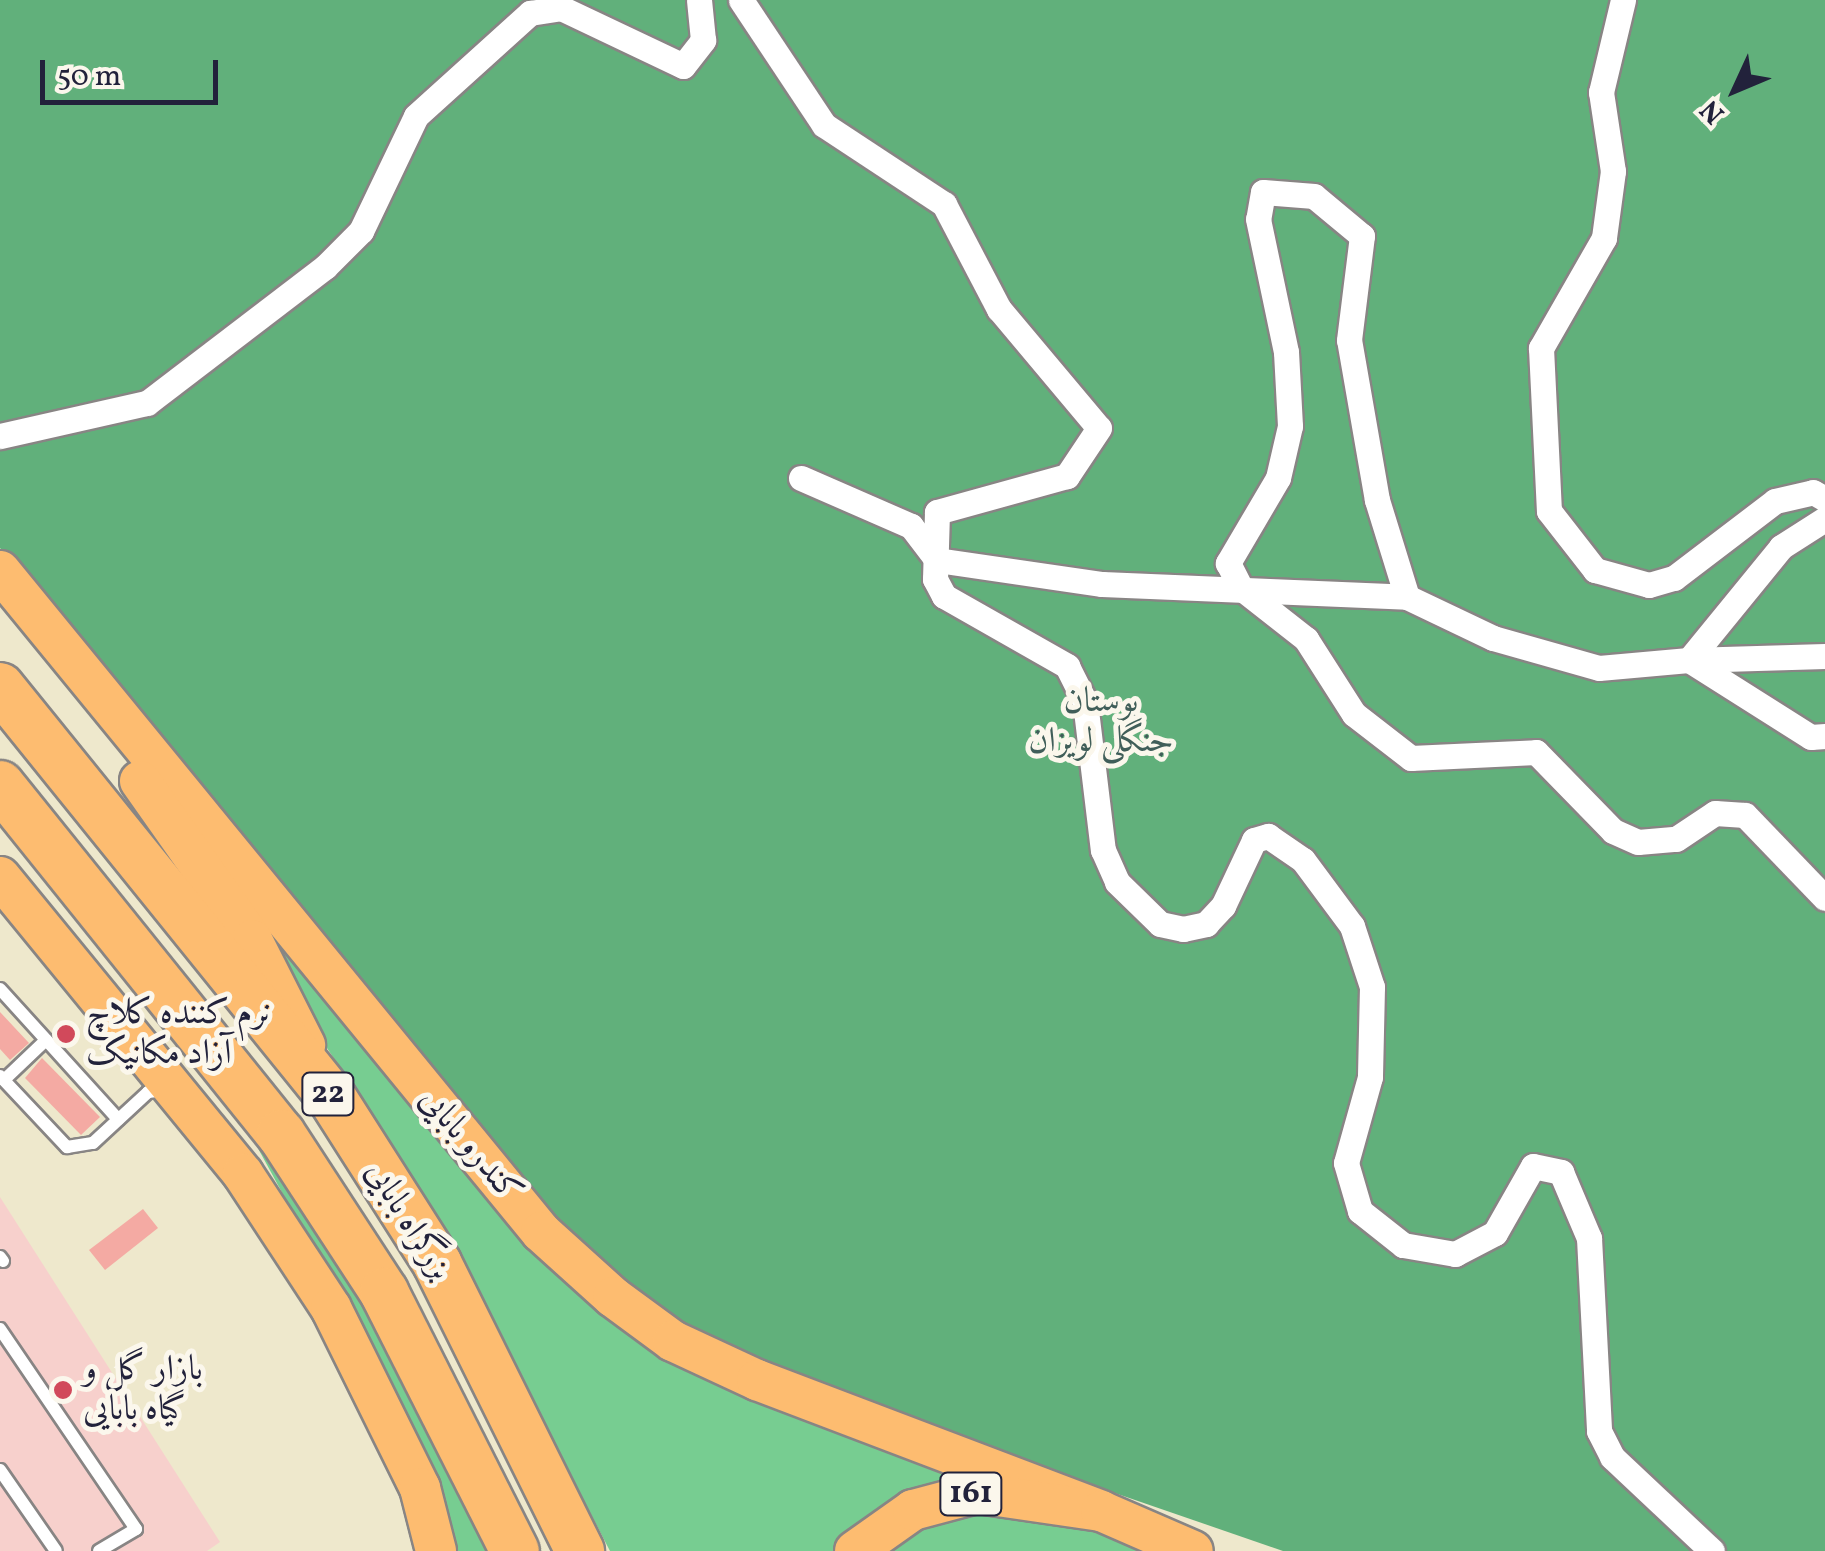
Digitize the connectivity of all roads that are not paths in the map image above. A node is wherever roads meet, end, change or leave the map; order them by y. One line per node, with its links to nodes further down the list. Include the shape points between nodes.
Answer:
1 (699, 0): 4 (street, via 703,40 682,66 561,8 530,13 416,116 361,232 325,267 147,404)
2 (742, 0): 8 (street, via 824,125 944,204 999,309 1098,428 1067,476 937,512)
3 (1623, 0): 6 (street, via 1601,92 1612,171 1604,238 1541,348 1548,511 1595,570 1649,585 1674,578 1775,501 1814,492)
4 (0, 436)
5 (801, 478): 8 (street, via 911,526)
6 (1825, 498)
7 (1825, 518): 14 (street, via 1781,547)
8 (937, 560): 10 (street, via 1102,584); 38 (street, via 944,596 1067,666 1085,702 1103,850 1139,908 1160,924 1206,924 1242,856 1268,836 1303,860 1342,910 1372,987 1370,1077 1349,1140 1348,1186 1379,1230 1402,1245 1455,1254 1495,1233 1533,1166 1561,1172 1588,1238 1599,1431 1612,1457)
9 (0, 571): 12 (main road, کندرو بابایی)
10 (1241, 588): 11 (street); 11 (street, via 1228,563 1278,478 1290,426 1286,352 1258,219 1262,192 1288,191 1343,212 1362,236 1349,340 1376,500); 19 (street, via 1306,640 1354,714 1410,758 1536,752 1613,831 1638,842 1676,839 1716,814 1745,816)
11 (1407, 597): 14 (street, via 1494,638 1599,668)
12 (31, 608): 24 (main road, via 252,940); 30 (main road, کندرو بابایی, via 541,1232 613,1296 673,1341 757,1380)
13 (1825, 656): 14 (street)
14 (1688, 660): 16 (street, via 1811,736)
15 (0, 687): 24 (highway, بزرگراه بابایی / 22)
16 (1825, 736)
17 (0, 785): 20 (highway, بزرگراه بابایی / 22)
18 (0, 878): 25 (main road)
19 (1825, 898)
20 (151, 968): 27 (main road); 34 (highway, بزرگراه بابایی / 22, via 281,1134 384,1292)
21 (0, 989): 22 (lane)
22 (46, 1040): 23 (lane); 26 (lane)
23 (2, 1078): 26 (lane, via 67,1147 94,1143)
24 (332, 1098): 35 (highway, بزرگراه بابایی / 22, via 437,1263)
25 (194, 1112): 26 (lane, via 164,1089); 27 (main road)
26 (118, 1119)
27 (331, 1308): 33 (main road, via 420,1488)
28 (0, 1329): 32 (lane, via 136,1529)
29 (0, 1470): 31 (lane)
30 (1100, 1510): 36 (main road, 161, via 977,1492 913,1510); 37 (main road, 161)
31 (56, 1551)
32 (99, 1551)
33 (436, 1551)
34 (515, 1551)
35 (580, 1551)
36 (855, 1551)
37 (1193, 1551)
38 (1712, 1551)

